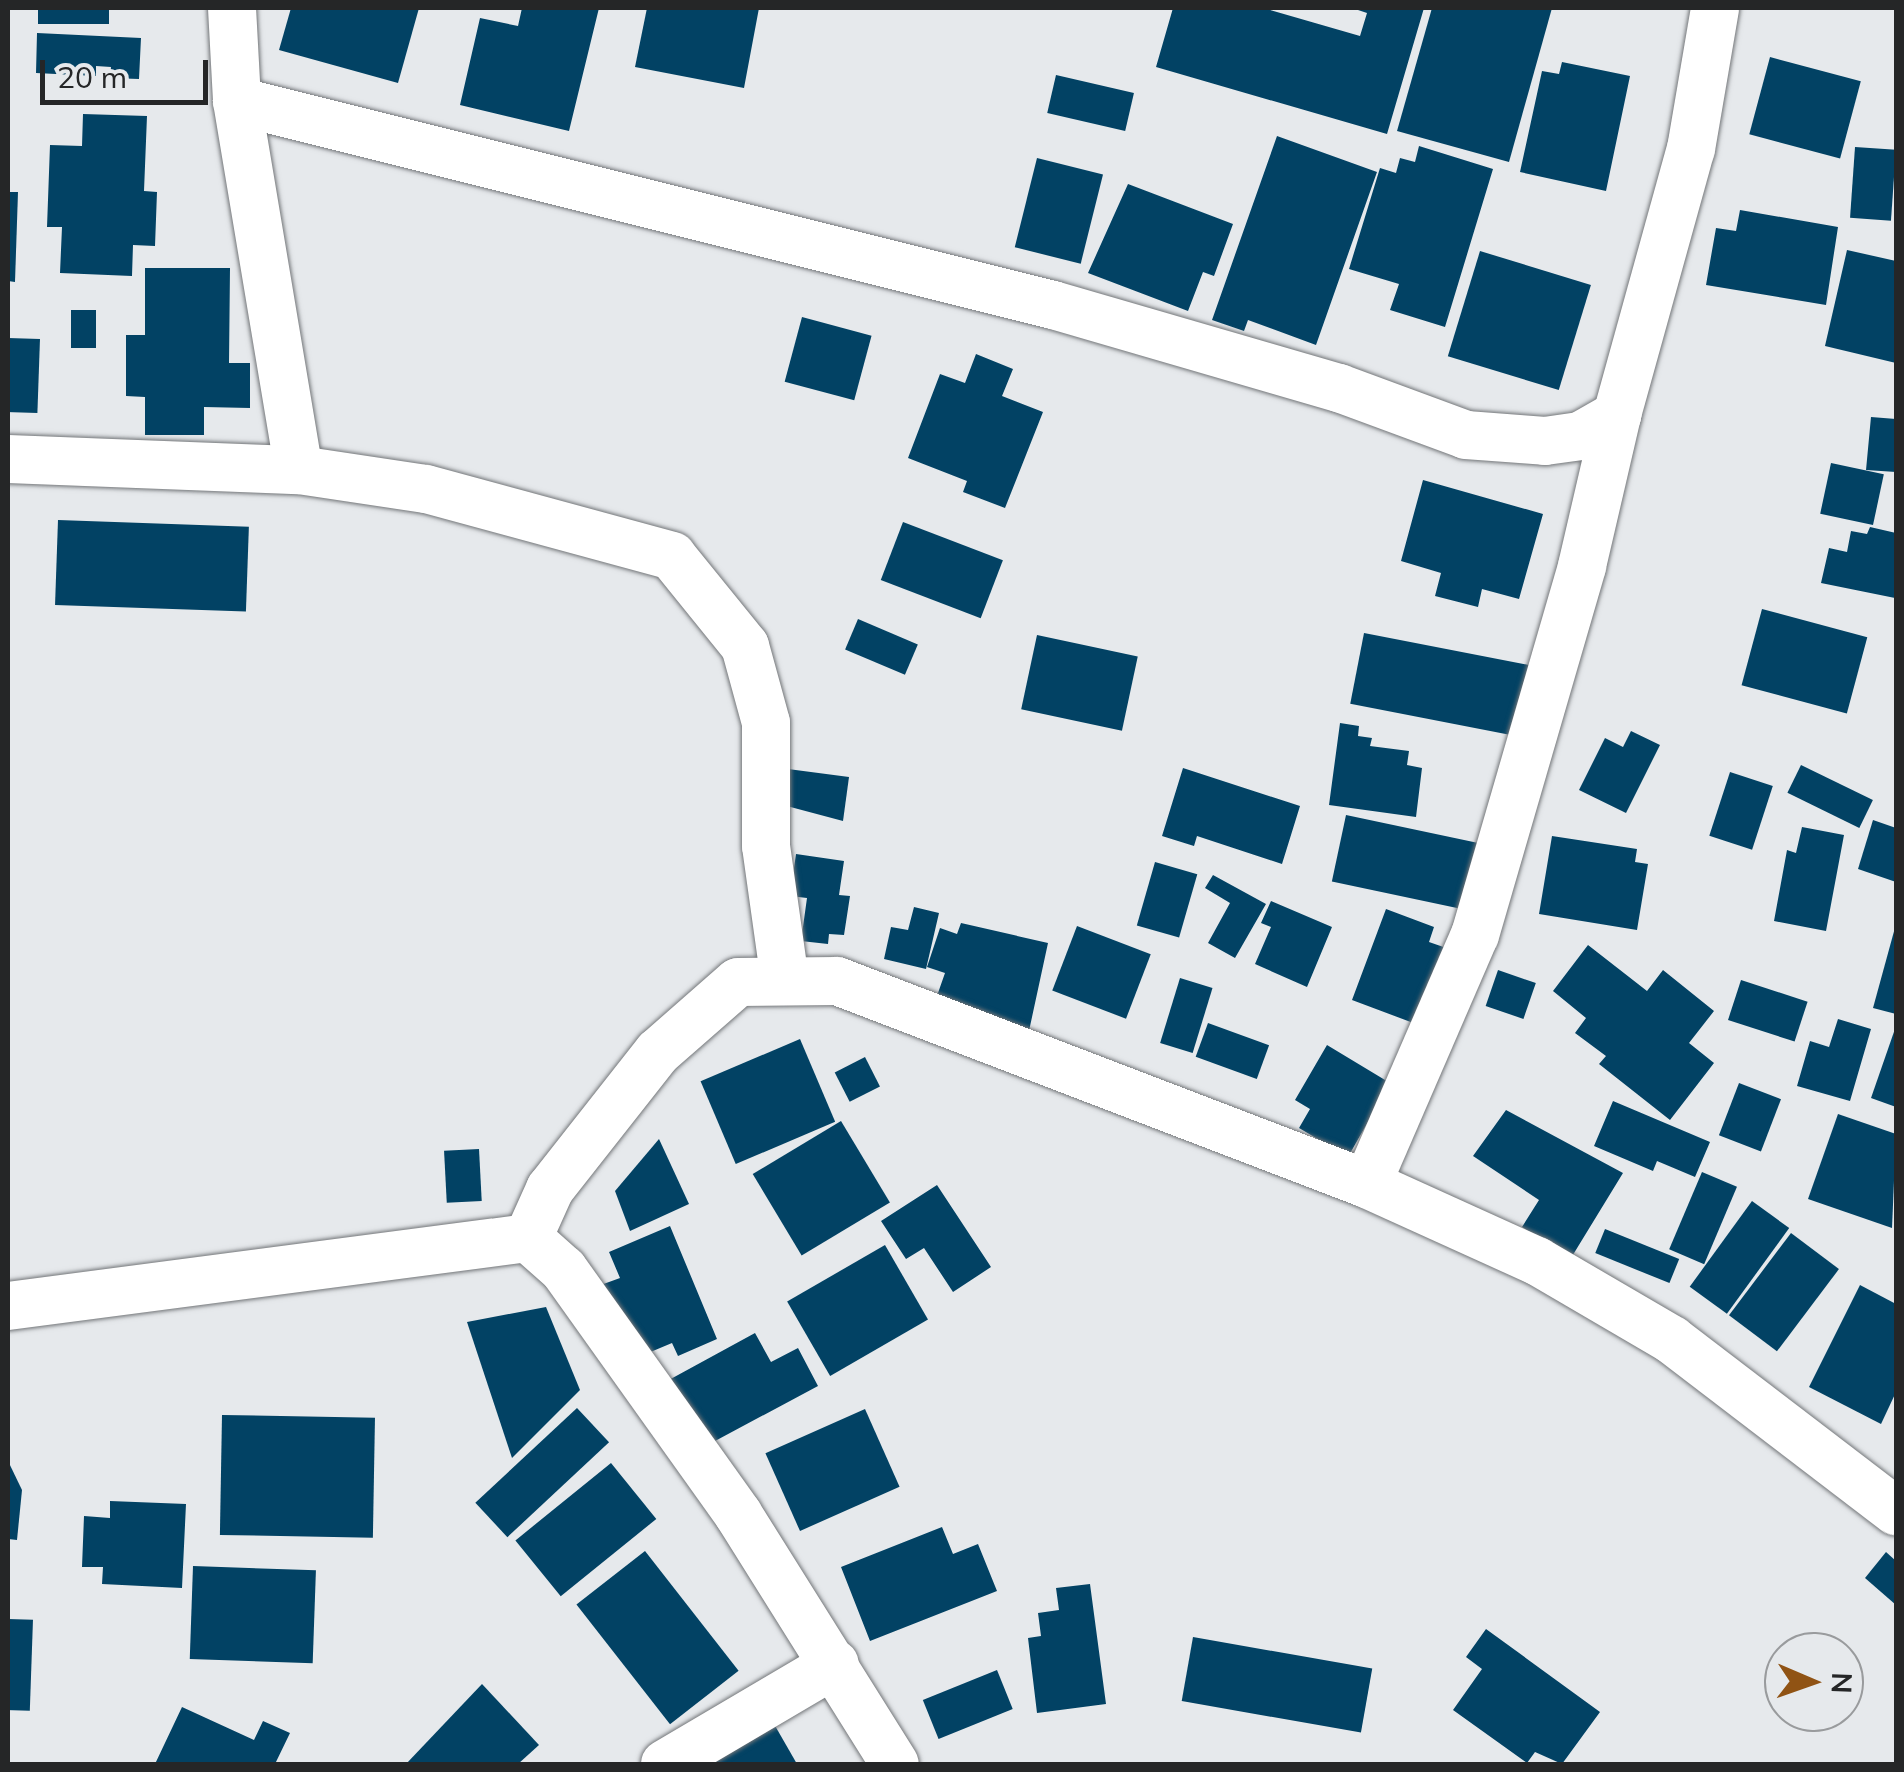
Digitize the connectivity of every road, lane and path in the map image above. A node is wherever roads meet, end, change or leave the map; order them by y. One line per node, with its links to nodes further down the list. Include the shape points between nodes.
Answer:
1 (232, 8): 3 (street)
2 (1714, 8): 4 (street, via 1691,150)
3 (237, 102): 4 (street, via 1053,305 1339,388 1466,435 1545,441 1580,436); 6 (street)
4 (1617, 415): 8 (street, via 1572,603 1476,935)
5 (8, 459): 6 (street)
6 (298, 470): 7 (street, via 426,489 672,556 745,646 766,722 766,846)
7 (785, 981): 8 (street, via 837,981); 9 (street, via 738,982 658,1052 550,1189)
8 (1367, 1184): 11 (street, via 1610,1298)
9 (528, 1238): 10 (street); 12 (street, via 564,1270)
10 (8, 1306)
11 (1896, 1510)
12 (835, 1664): 13 (street); 14 (street)
13 (665, 1764)
14 (895, 1764)

